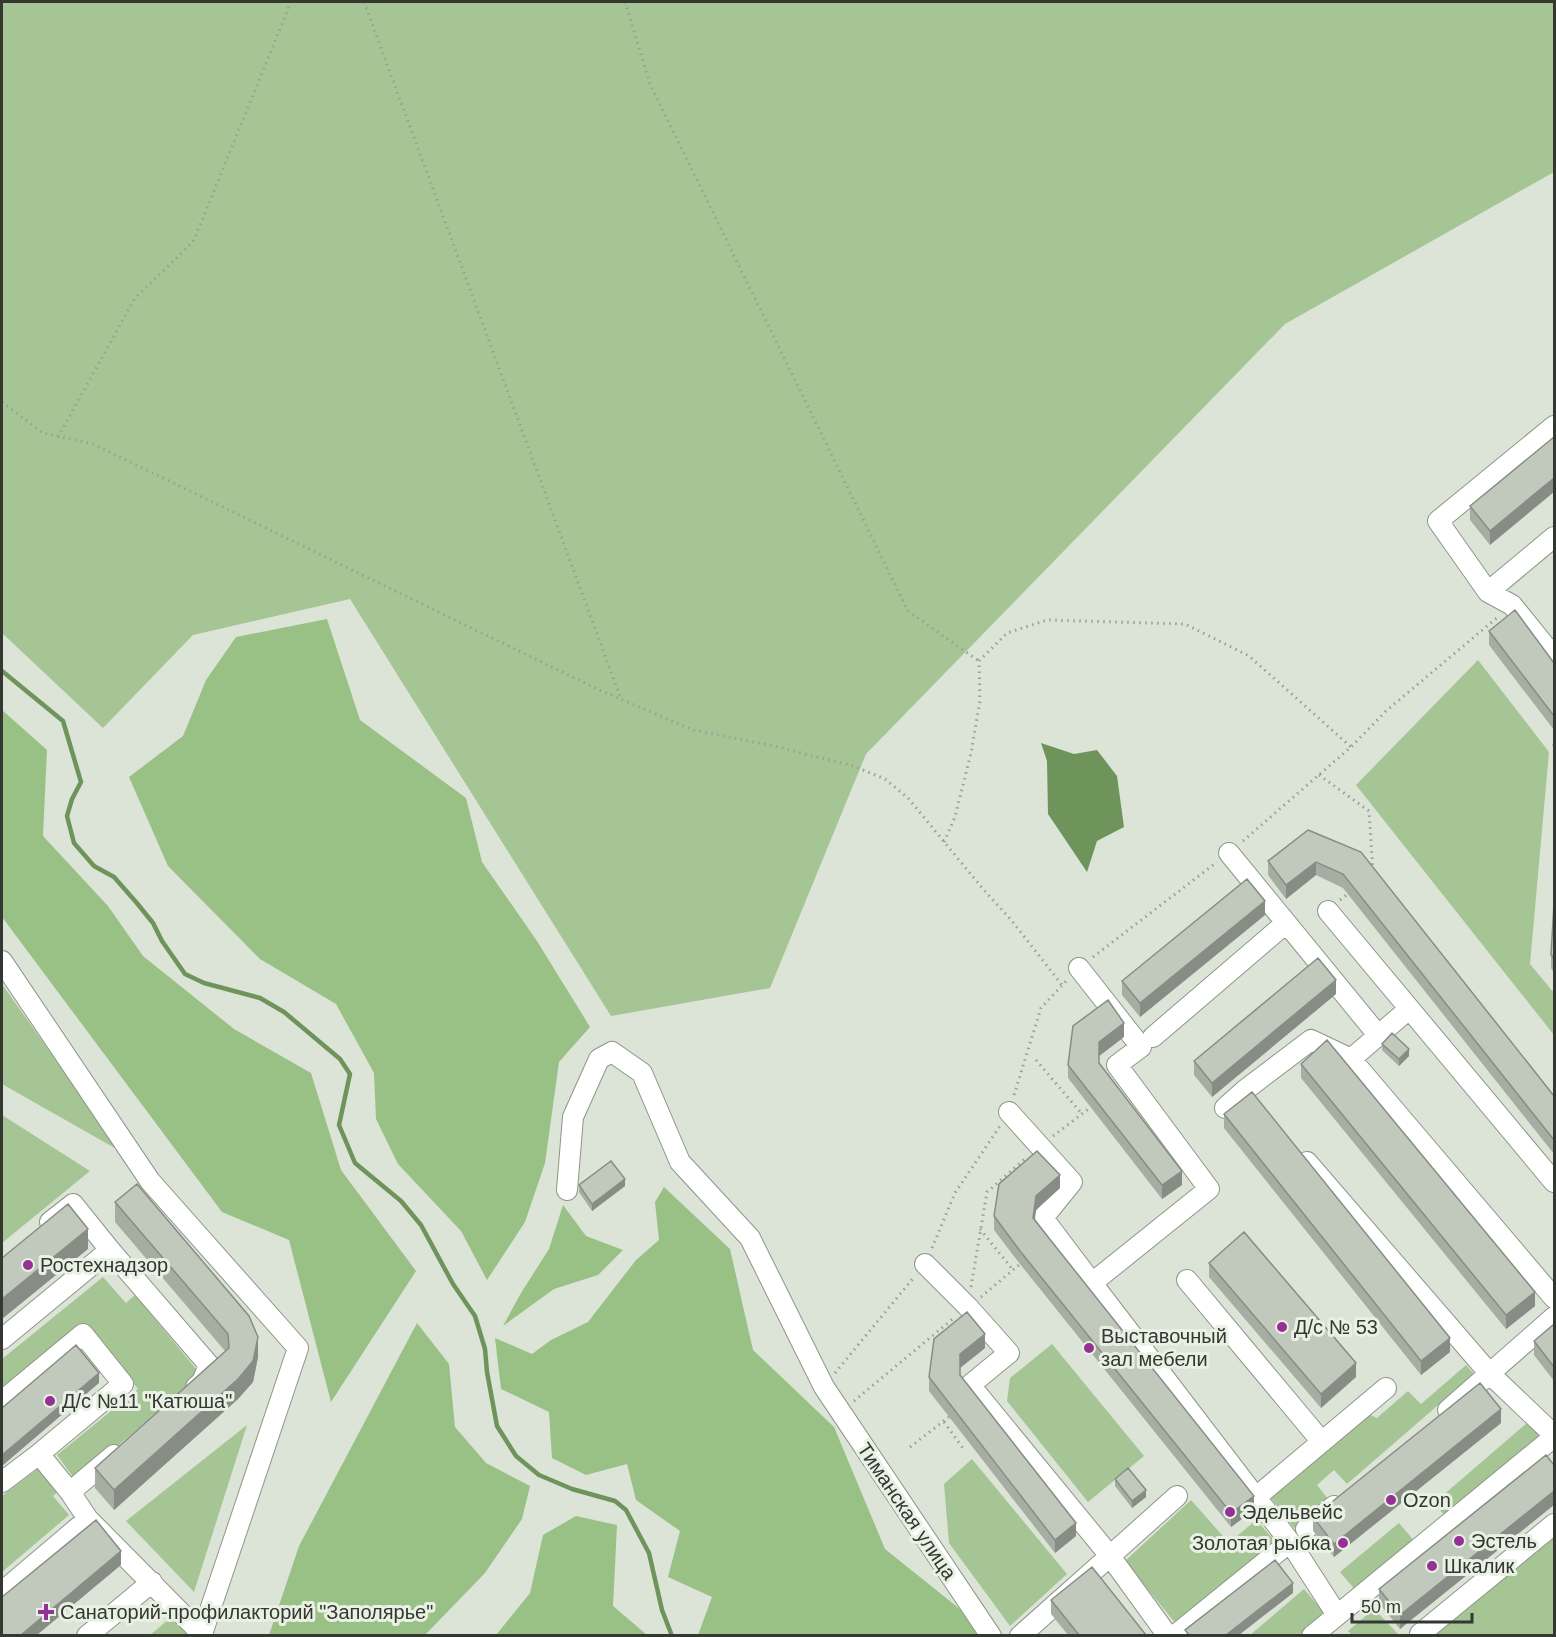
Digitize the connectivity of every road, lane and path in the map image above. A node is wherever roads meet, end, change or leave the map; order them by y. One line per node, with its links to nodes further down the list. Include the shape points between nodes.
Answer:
1 (291, 2): 6 (path, via 193,242 135,298)
2 (364, 2): 12 (path)
3 (625, 2): 11 (path, via 650,84 908,611)
4 (2, 402): 6 (path, via 43,433)
5 (1554, 426): 8 (street, via 1438,521)
6 (58, 437): 12 (path, via 93,444)
7 (1553, 542): 8 (street)
8 (1488, 592): 9 (street)
9 (1512, 605): 10 (street); 13 (path, via 1386,711)
10 (1554, 657)
11 (979, 662): 13 (path, via 1007,633 1047,620 1185,624 1249,656); 15 (path, via 980,701 971,753 955,817)
12 (621, 699): 15 (path, via 693,730 853,766 885,779 908,798)
13 (1351, 747): 14 (path)
14 (1319, 775): 16 (path); 17 (path, via 1369,811 1373,872)
15 (944, 843): 22 (path)
16 (1229, 853): 19 (street); 21 (path)
17 (1369, 876)
18 (1328, 911): 23 (street)
19 (1286, 924): 24 (street); 25 (street)
20 (2, 961): 77 (street, via 150,1181 298,1348)
21 (1079, 968): 22 (path); 45 (street, via 1141,1047 1117,1065 1209,1189)
22 (1062, 985): 32 (path, via 1041,1008)
23 (1409, 1009): 24 (street); 36 (street)
24 (1378, 1035): 26 (street)
25 (1153, 1037)
26 (1351, 1059): 28 (street, via 1311,1040); 46 (street)
27 (1036, 1060): 33 (path)
28 (1245, 1090): 30 (street); 31 (street)
29 (1091, 1107): 33 (path)
30 (1225, 1107)
31 (1260, 1108)
32 (1009, 1112): 34 (street); 41 (path, via 955,1193)
33 (1082, 1114): 34 (path)
34 (1040, 1146): 45 (street, via 1072,1182 1043,1218)
35 (1299, 1152): 50 (street)
36 (1554, 1182)
37 (567, 1190): 51 (street, Тиманская улица, via 573,1117 599,1059 612,1052 642,1073 680,1162 750,1238)
38 (980, 1230): 43 (path)
39 (37, 1233): 40 (street, via 73,1204)
40 (110, 1250): 49 (street); 53 (street, via 209,1365 202,1382)
41 (925, 1264): 47 (street); 51 (path)
42 (1020, 1264): 43 (path)
43 (1013, 1270): 47 (path)
44 (1186, 1280): 59 (street)
45 (1092, 1283): 68 (street)
46 (1554, 1298)
47 (968, 1307): 73 (street, via 1009,1353 970,1385)
48 (1554, 1317): 50 (street)
49 (2, 1339)
50 (1490, 1374): 56 (street); 60 (street)
51 (824, 1387): 80 (street, Тиманская улица)
52 (1386, 1389): 59 (street)
53 (184, 1397)
54 (2, 1401): 63 (street, via 83,1334 123,1384)
55 (949, 1417): 57 (path)
56 (1438, 1418)
57 (944, 1422): 61 (path); 62 (path)
58 (132, 1441): 65 (street)
59 (1322, 1442): 68 (street)
60 (1552, 1445): 76 (street)
61 (910, 1447)
62 (965, 1450)
63 (39, 1454): 64 (street); 65 (street)
64 (2, 1482)
65 (70, 1492): 69 (street)
66 (1350, 1492): 71 (street)
67 (1177, 1496): 73 (street)
68 (1255, 1498): 72 (street)
69 (88, 1519): 74 (street); 75 (street)
70 (1554, 1524): 78 (street)
71 (1306, 1529)
72 (1290, 1542): 76 (street); 83 (street)
73 (1110, 1557): 81 (street); 82 (street)
74 (152, 1582): 77 (street); 79 (street)
75 (2, 1592)
76 (1337, 1615): 84 (street)
77 (202, 1634)
78 (1420, 1634)
79 (87, 1635)
80 (991, 1635)
81 (1020, 1635)
82 (1168, 1635)
83 (1174, 1635)
84 (1313, 1635)

